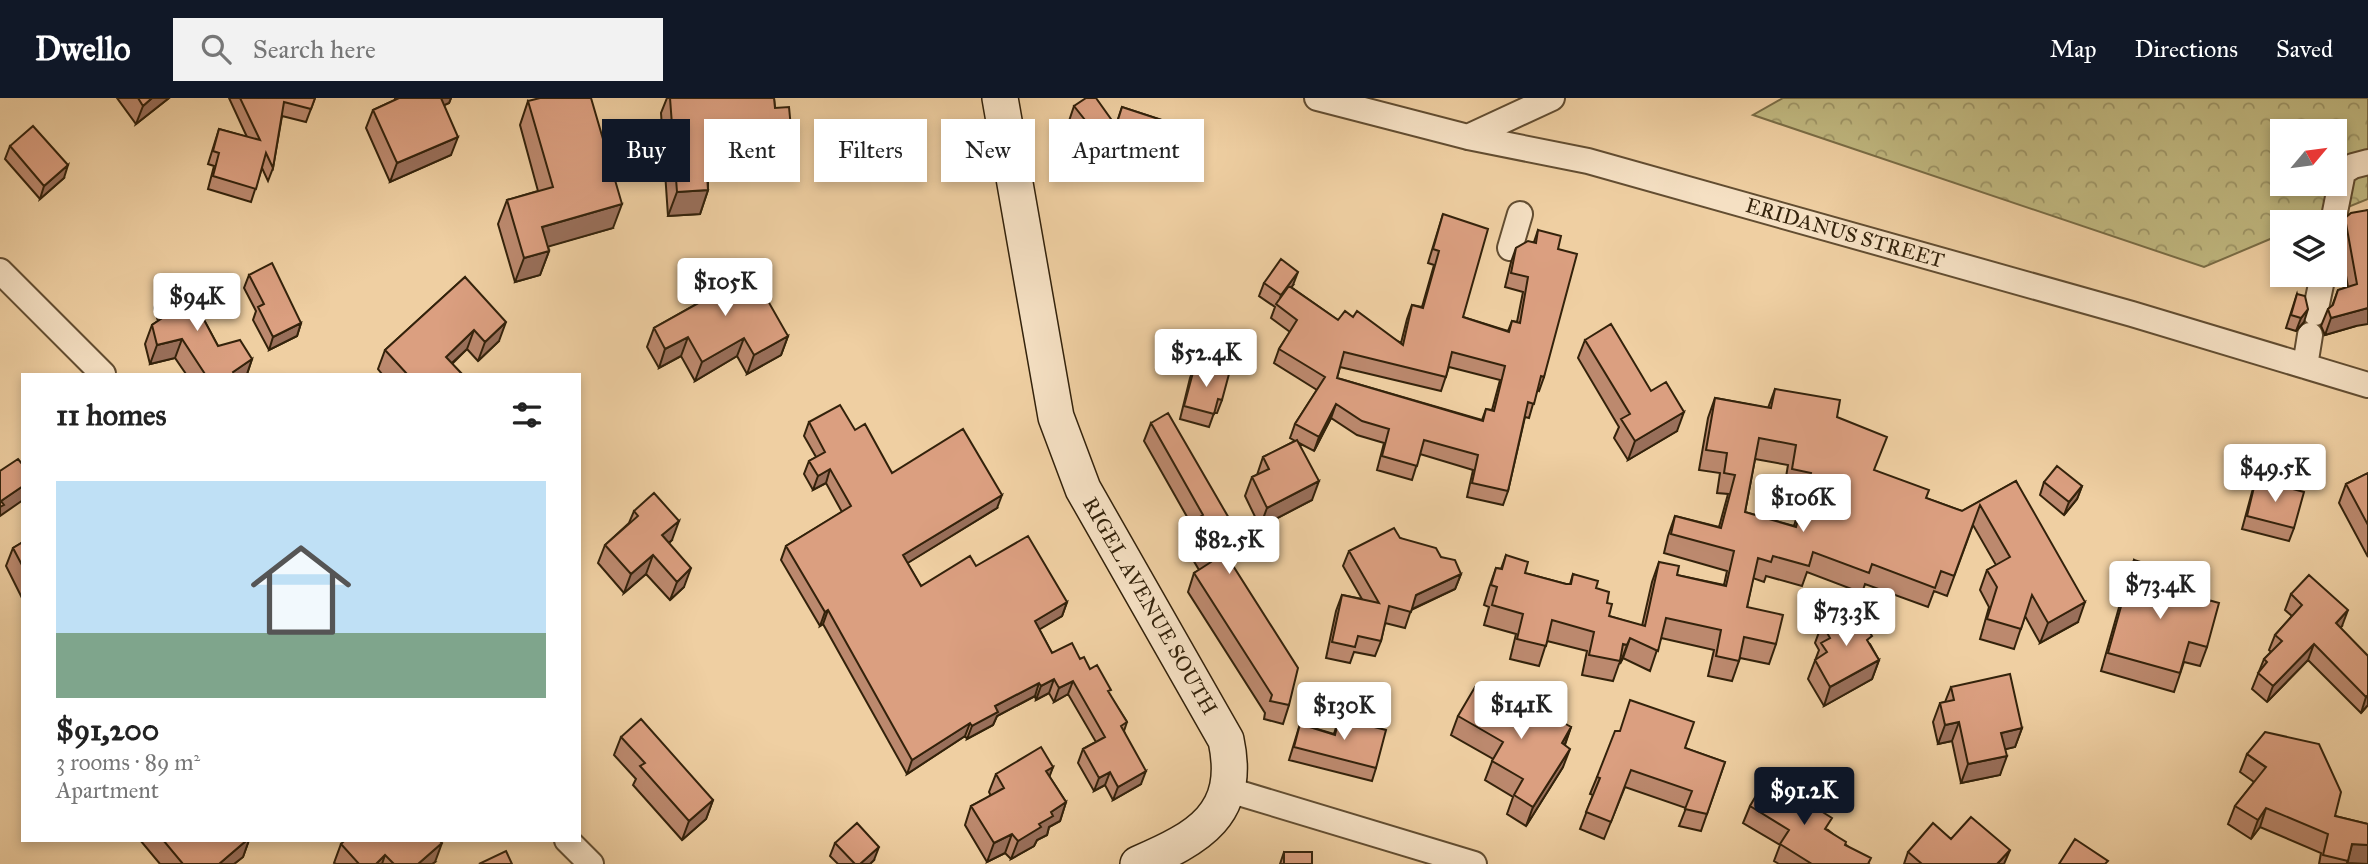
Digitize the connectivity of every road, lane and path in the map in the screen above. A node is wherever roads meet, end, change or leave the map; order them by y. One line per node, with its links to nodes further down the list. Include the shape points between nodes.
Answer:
1 (1000, 98): 14 (main road, RIGEL AVENUE SOUTH, via 1056,417 1083,489 1226,740)
2 (1317, 98): 4 (street, ERIDANUS STREET)
3 (1552, 98): 4 (street)
4 (1468, 137): 11 (street, ERIDANUS STREET, via 1601,164)
5 (2368, 162): 6 (street, via 2343,172)
6 (2335, 210)
7 (1520, 214): 8 (street)
8 (1510, 248)
9 (0, 271): 12 (street)
10 (2321, 287): 11 (street)
11 (2305, 366): 13 (street, ERIDANUS STREET)
12 (102, 373)
13 (2368, 385)
14 (1230, 790): 17 (main road, via 1195,836); 18 (street)
15 (569, 842): 16 (street)
16 (591, 864)
17 (1138, 864)
18 (1474, 864)

